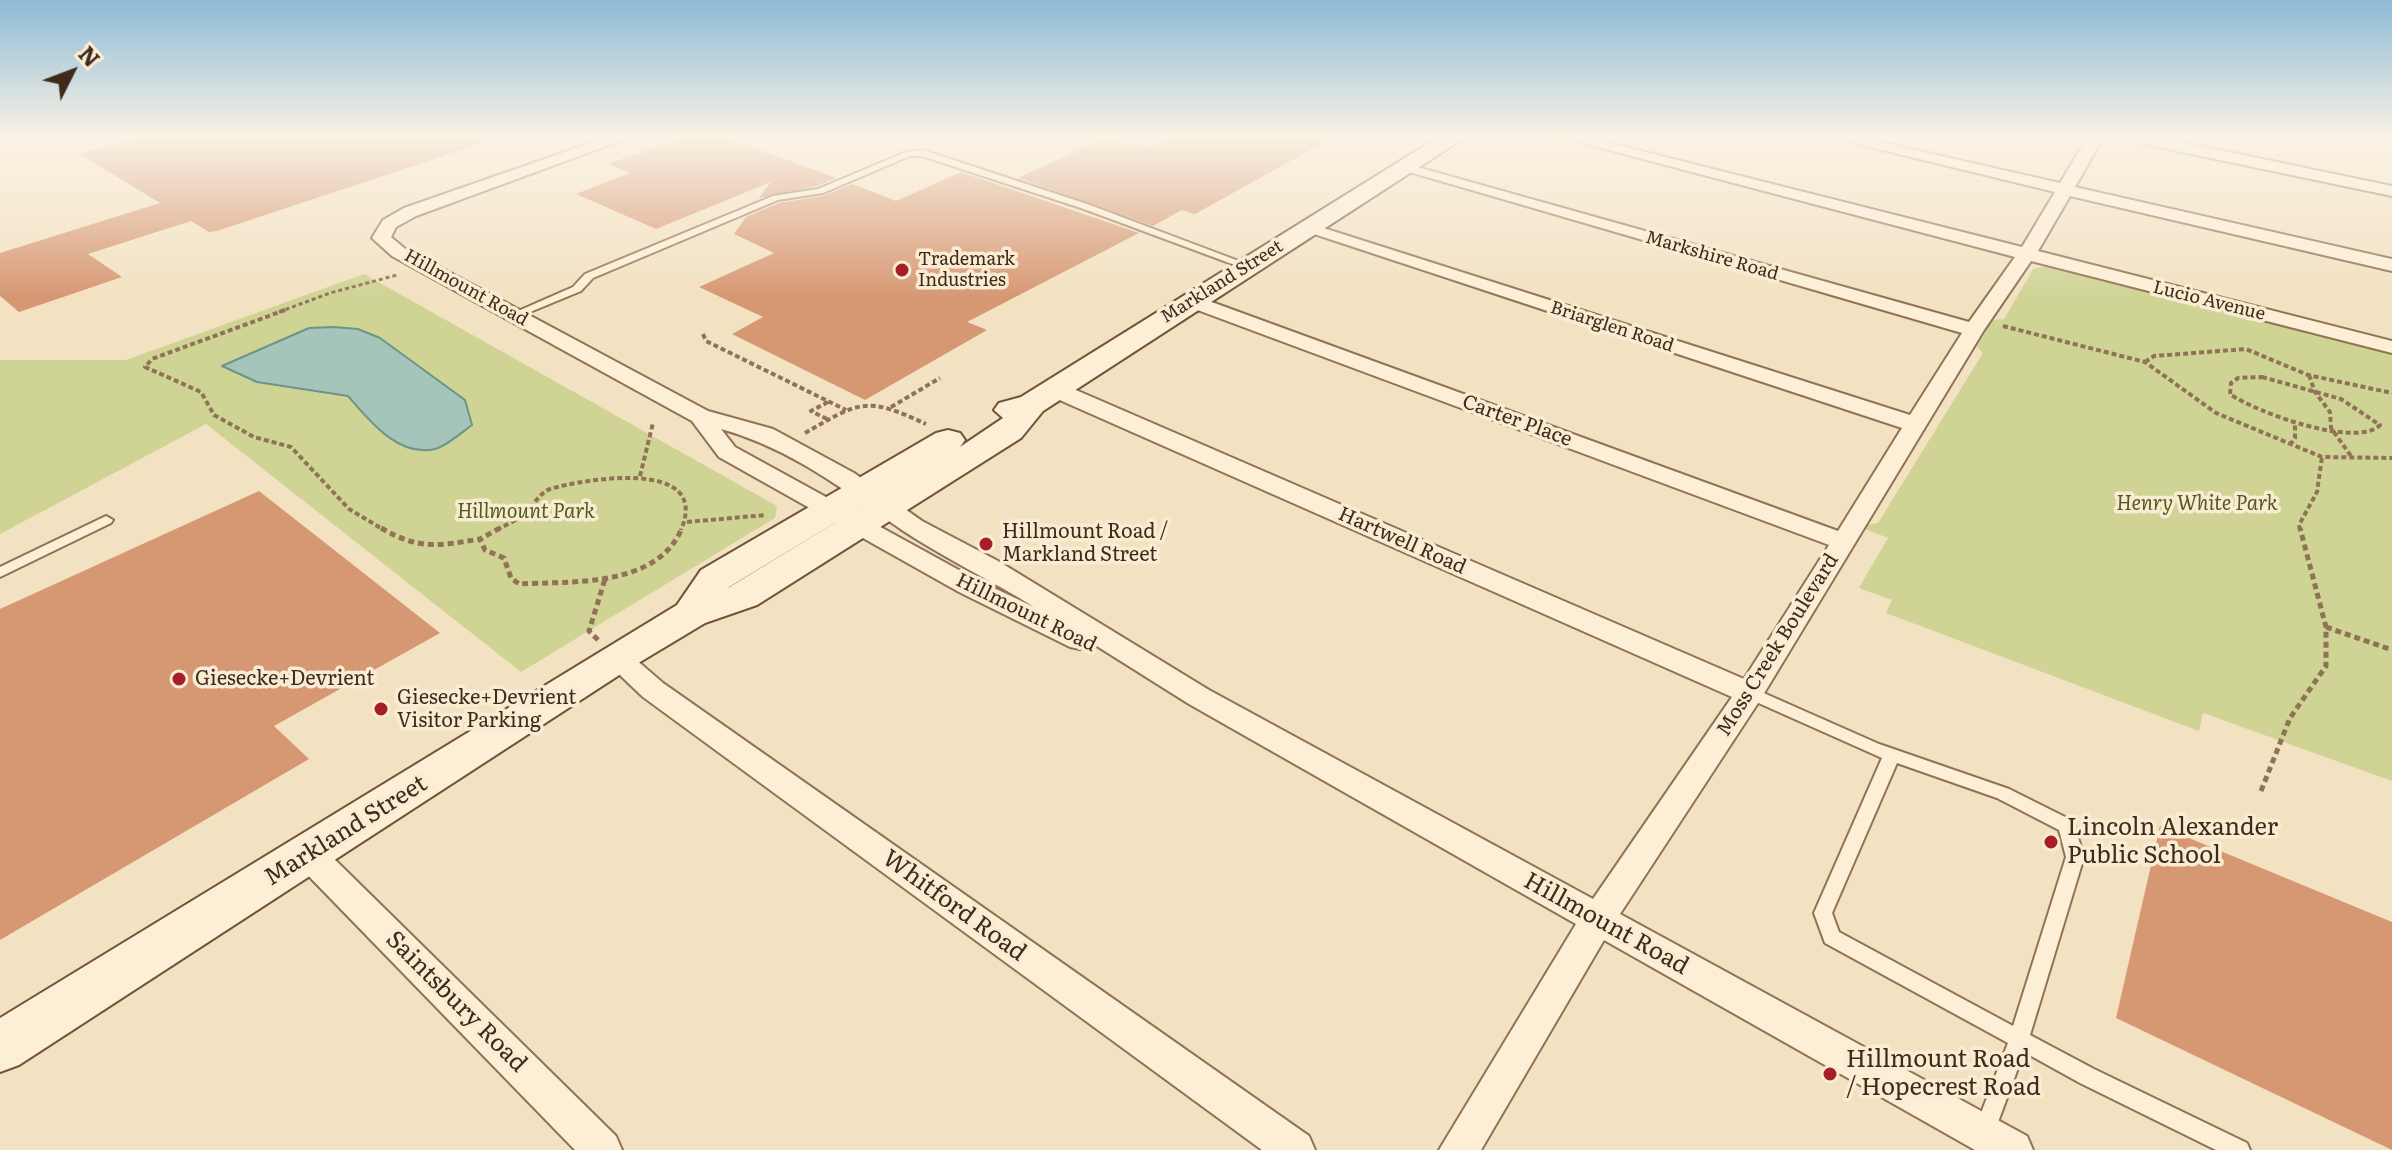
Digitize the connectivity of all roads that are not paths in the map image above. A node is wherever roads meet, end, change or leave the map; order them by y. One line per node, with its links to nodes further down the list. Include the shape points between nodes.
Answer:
1 (468, 192): 14 (street, Hillmount Road, via 394,220 381,238)
2 (816, 192): 14 (lane, via 776,198 589,276 577,289)
3 (1040, 192): 12 (lane)
4 (1367, 192): 9 (street, Markland Street)
5 (1490, 192): 15 (street, Markshire Road)
6 (1782, 192): 10 (street, Lucio Avenue)
7 (2065, 192): 10 (street, Moss Creek Boulevard)
8 (2073, 192): 11 (street)
9 (1308, 229): 12 (street, Markland Street); 19 (street, Briarglen Road)
10 (2026, 254): 15 (street, Moss Creek Boulevard); 16 (street, Lucio Avenue)
11 (2392, 265)
12 (1247, 266): 13 (street, Markland Street)
13 (1191, 301): 17 (street, Markland Street); 22 (street, Carter Place)
14 (514, 315): 18 (street, Hillmount Road)
15 (1985, 327): 19 (street, Moss Creek Boulevard)
16 (2392, 347)
17 (1043, 396): 20 (street, Markland Street, via 1009,431); 25 (street, Hartwell Road)
18 (700, 416): 20 (street, Hillmount Road, via 765,434); 20 (street, Hillmount Road, via 727,452)
19 (1917, 425): 22 (street, Moss Creek Boulevard)
20 (859, 508): 24 (street, Markland Street, via 743,596 691,614); 28 (street, Hillmount Road, via 968,586 1199,697)
21 (106, 520): 23 (lane)
22 (1842, 541): 25 (street, Moss Creek Boulevard)
23 (0, 573)
24 (616, 658): 27 (street, Markland Street); 33 (street, Whitford Road, via 653,690)
25 (1750, 693): 26 (lane); 28 (street, Moss Creek Boulevard)
26 (1892, 755): 29 (lane, via 1823,913 1832,937); 29 (lane, via 1994,788 2067,826 2075,857)
27 (309, 855): 30 (street, Markland Street); 32 (street, Saintsbury Road)
28 (1597, 919): 31 (street, Hillmount Road); 34 (street, Moss Creek Boulevard)
29 (2019, 1039): 31 (lane); 35 (lane)
30 (0, 1047)
31 (1991, 1145)
32 (602, 1150)
33 (1295, 1150)
34 (1459, 1150)
35 (2239, 1150)

